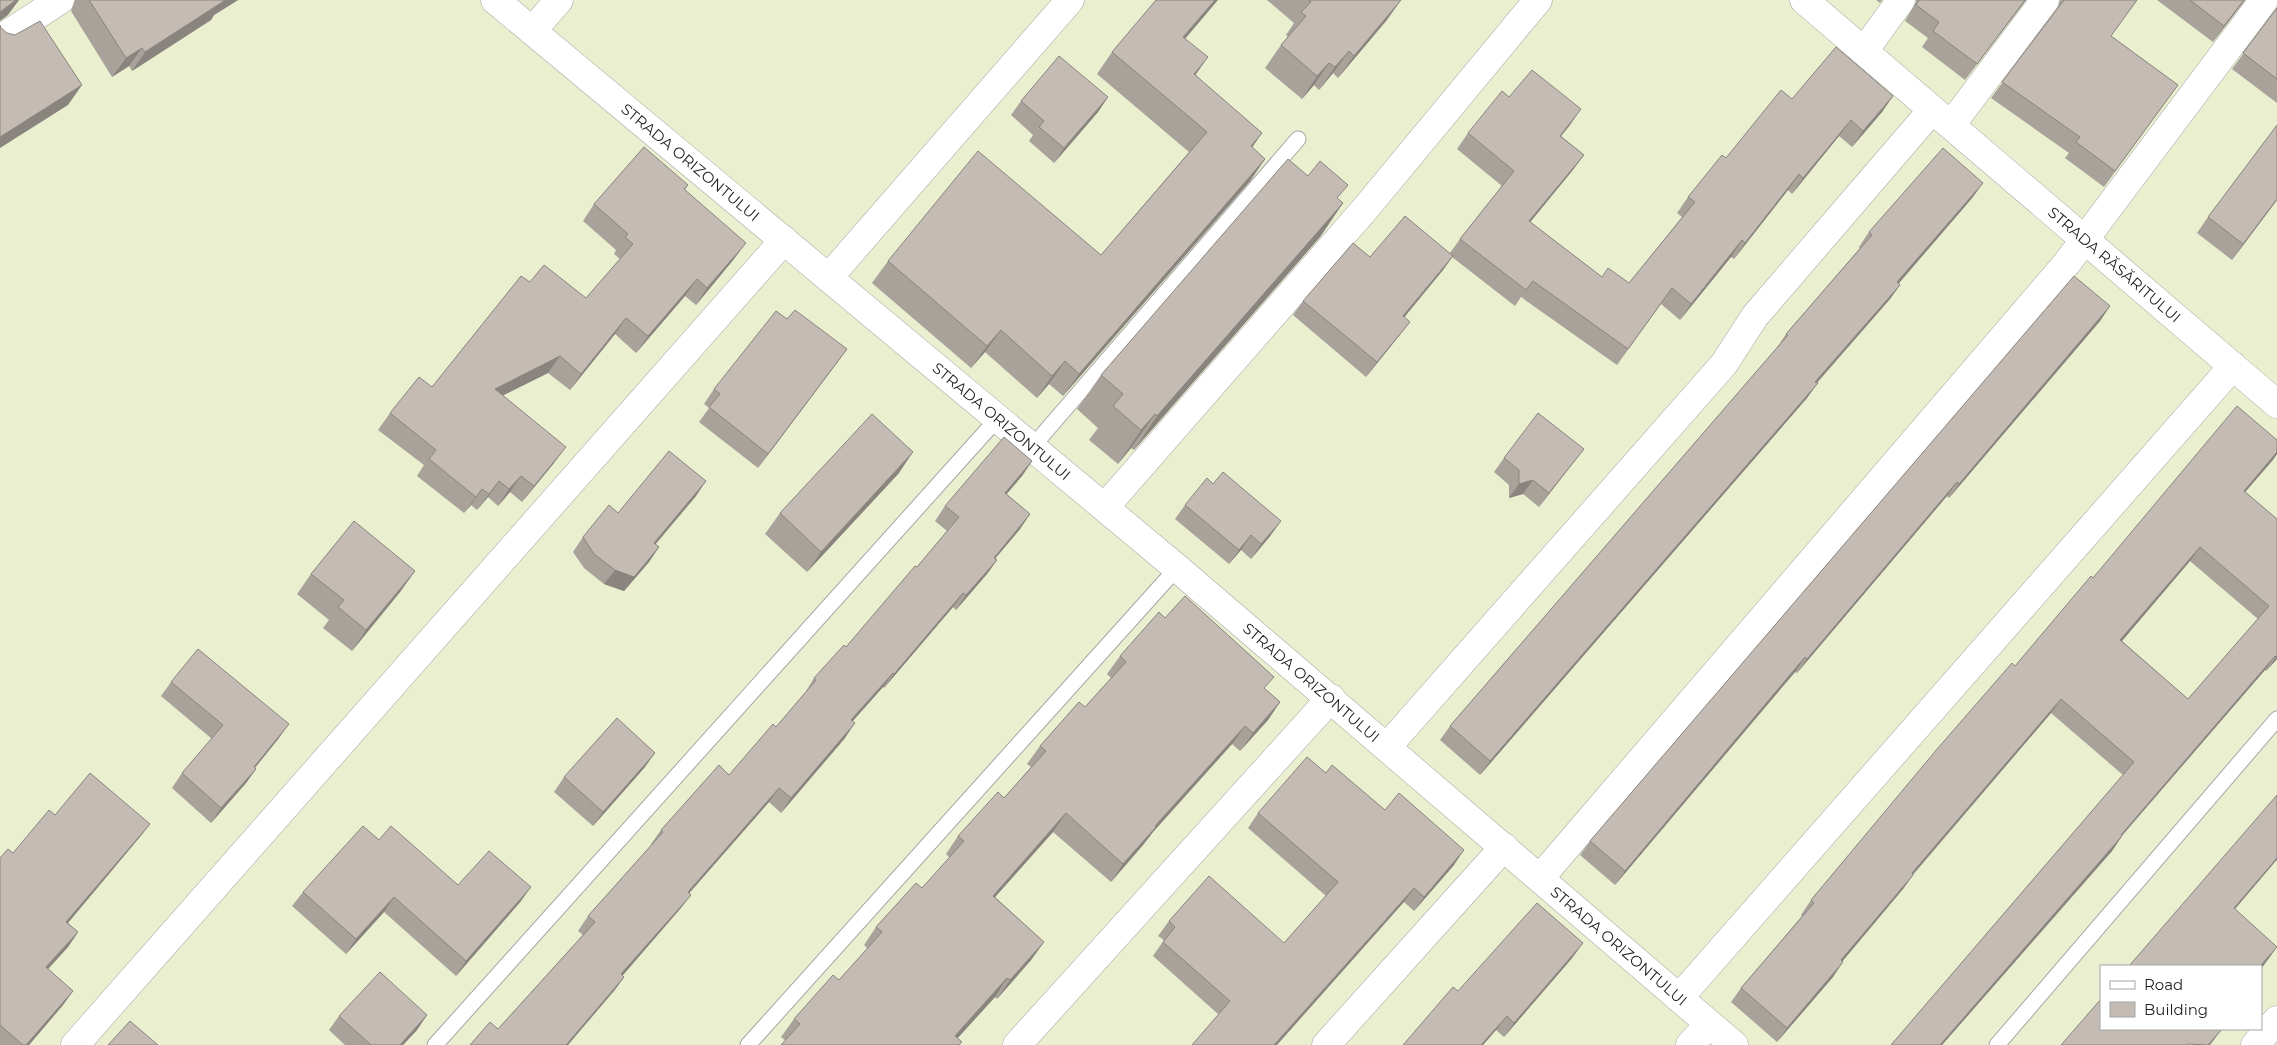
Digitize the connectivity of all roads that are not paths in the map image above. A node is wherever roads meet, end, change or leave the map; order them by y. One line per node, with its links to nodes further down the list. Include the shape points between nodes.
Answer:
1 (60, 0): 11 (street)
2 (494, 0): 10 (street, STRADA ORIZONTULUI)
3 (559, 0): 10 (street)
4 (1070, 0): 17 (street)
5 (1538, 0): 22 (street, via 1365,209)
6 (1804, 0): 12 (street, STRADA RĂSĂRITULUI)
7 (1901, 0): 12 (street)
8 (2044, 0): 13 (street)
9 (2264, 0): 16 (street)
10 (532, 31): 15 (street, STRADA ORIZONTULUI)
11 (0, 39)
12 (1864, 51): 13 (street, STRADA RĂSĂRITULUI)
13 (1942, 117): 16 (street, STRADA RĂSĂRITULUI); 26 (street, via 1755,316 1724,364)
14 (1298, 139): 21 (lane)
15 (784, 240): 17 (street, STRADA ORIZONTULUI); 32 (street)
16 (2086, 240): 18 (street, STRADA RĂSĂRITULUI); 28 (street)
17 (829, 277): 20 (street, STRADA ORIZONTULUI)
18 (2233, 366): 19 (street, STRADA RĂSĂRITULUI); 29 (street)
19 (2277, 404)
20 (998, 418): 21 (street, STRADA ORIZONTULUI); 33 (lane)
21 (1033, 446): 22 (street, STRADA ORIZONTULUI)
22 (1105, 507): 23 (street, STRADA ORIZONTULUI)
23 (1177, 568): 24 (street, STRADA ORIZONTULUI); 34 (lane)
24 (1331, 698): 26 (street, STRADA ORIZONTULUI); 35 (street)
25 (2277, 719): 39 (lane)
26 (1387, 746): 27 (street, STRADA ORIZONTULUI)
27 (1504, 847): 28 (street, STRADA ORIZONTULUI); 36 (street)
28 (1540, 878): 29 (street, STRADA ORIZONTULUI)
29 (1679, 998): 31 (street, STRADA ORIZONTULUI)
30 (2277, 1020): 40 (street)
31 (1709, 1024): 37 (street); 38 (street, STRADA ORIZONTULUI)
32 (75, 1045)
33 (435, 1045)
34 (748, 1045)
35 (1017, 1045)
36 (1326, 1045)
37 (1690, 1045)
38 (1734, 1045)
39 (1997, 1045)
40 (2255, 1045)

